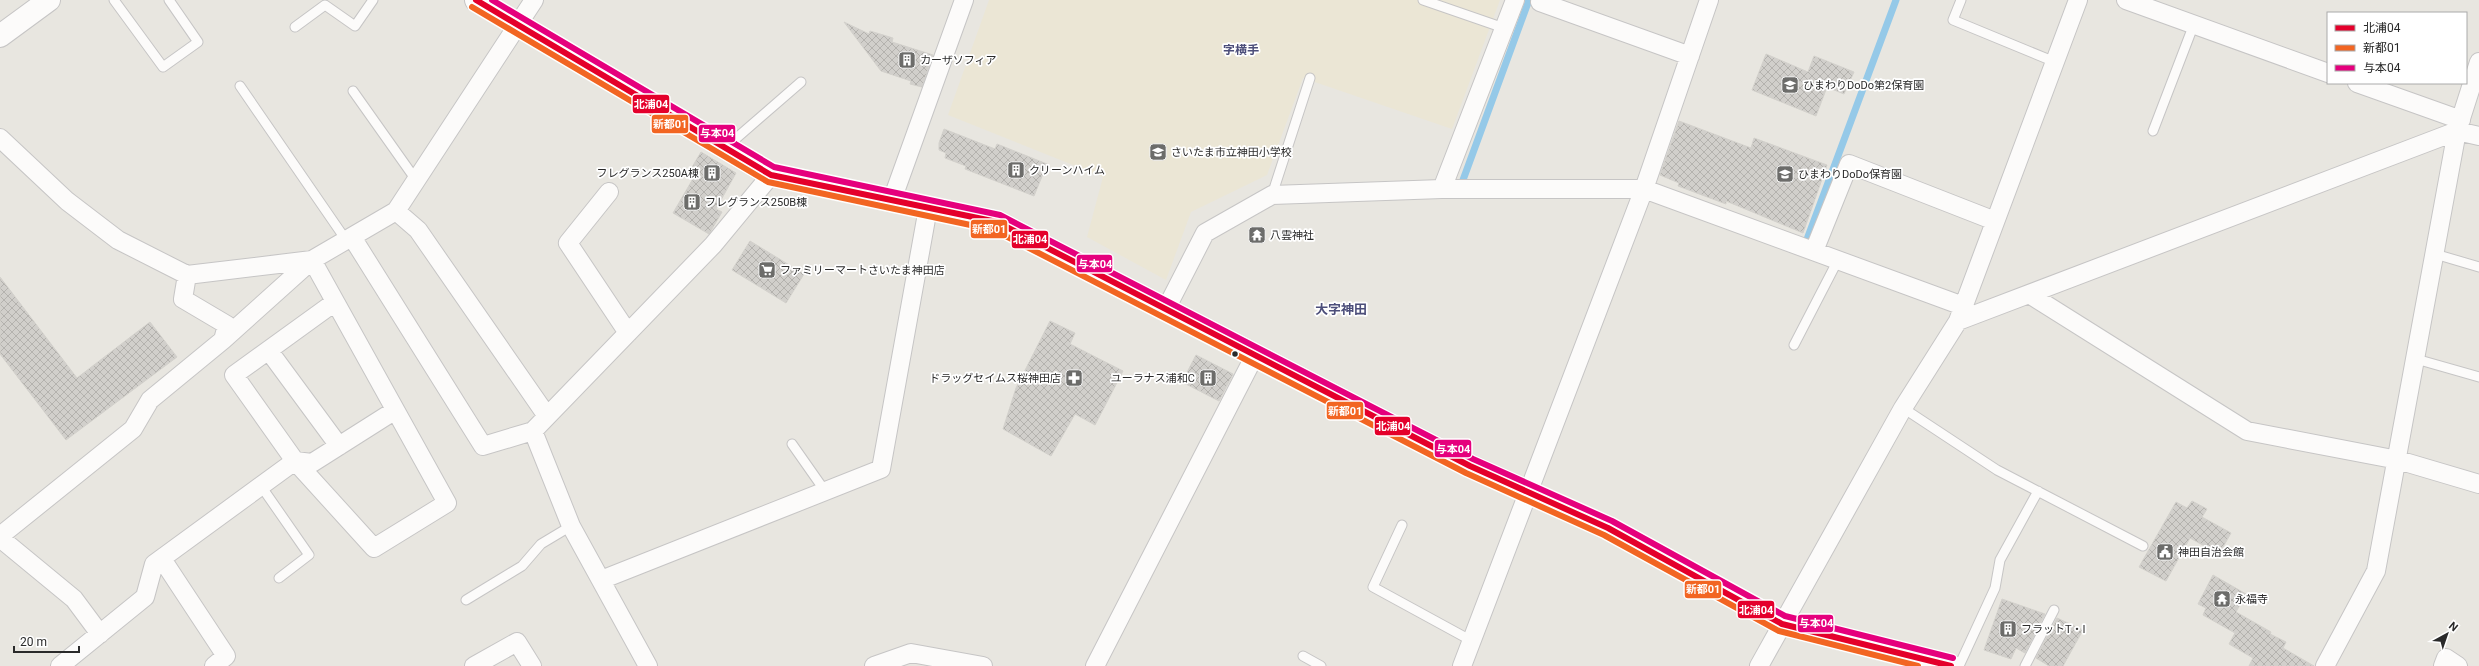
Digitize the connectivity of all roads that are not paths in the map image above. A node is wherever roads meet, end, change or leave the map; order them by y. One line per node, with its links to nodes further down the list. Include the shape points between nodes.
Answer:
1 (49, 0): 19 (street)
2 (114, 0): 3 (lane, via 163,66 198,42)
3 (169, 0)
4 (373, 0): 17 (lane, via 355,26 325,5)
5 (476, 0): 15 (street)
6 (534, 0): 15 (street)
7 (964, 0): 40 (street)
8 (1423, 0): 18 (lane)
9 (1515, 0): 18 (street)
10 (1541, 0): 20 (street, via 1540,2)
11 (1709, 0): 20 (street)
12 (1961, 0): 21 (lane, via 1953,20)
13 (2078, 0): 21 (street)
14 (2126, 0): 16 (street)
15 (518, 24): 33 (street); 35 (street)
16 (2194, 24): 23 (street); 30 (lane)
17 (295, 27)
18 (1504, 28): 36 (street)
19 (0, 36)
20 (1690, 56): 37 (street)
21 (2055, 62): 43 (street)
22 (2479, 62): 29 (street)
23 (2327, 73)
24 (1310, 78): 39 (lane)
25 (801, 82): 33 (lane)
26 (2359, 84): 29 (street)
27 (240, 86): 44 (lane)
28 (353, 91): 35 (lane)
29 (2459, 126): 31 (street); 46 (street); 51 (street)
30 (2153, 131)
31 (2479, 136)
32 (0, 138): 50 (street, via 67,201 118,240)
33 (725, 149): 34 (street)
34 (771, 175): 40 (street); 55 (street, via 713,245)
35 (416, 180): 42 (street)
36 (1442, 189): 37 (street); 39 (street)
37 (1644, 189): 45 (street); 74 (street)
38 (609, 192): 55 (street, via 568,243)
39 (1272, 195): 53 (street, via 1204,233)
40 (892, 200): 41 (street)
41 (928, 208): 53 (street, via 997,222); 72 (street, via 881,469)
42 (396, 211): 44 (street); 64 (street, via 418,230)
43 (1995, 221): 45 (street, via 1848,164); 54 (street)
44 (349, 238): 47 (street); 65 (street, via 483,446)
45 (1814, 251): 48 (street)
46 (2435, 254): 49 (lane); 60 (street)
47 (312, 260): 50 (street); 52 (street); 56 (street)
48 (1838, 260): 54 (street); 57 (lane)
49 (2479, 267)
50 (187, 275): 56 (street, via 183,299 227,325)
51 (2029, 294): 54 (street); 68 (street, via 2247,431)
52 (335, 302): 58 (street); 63 (street)
53 (1166, 309): 59 (street)
54 (1961, 313): 62 (street)
55 (628, 333): 64 (street)
56 (222, 340): 77 (street, via 150,400 133,429)
57 (1794, 345)
58 (269, 351): 67 (street); 69 (street, via 234,375)
59 (1255, 355): 74 (street, via 1470,466); 96 (street)
60 (2416, 359): 61 (lane); 68 (street)
61 (2479, 377)
62 (1903, 408): 73 (lane, via 1997,470); 84 (street)
63 (394, 411): 67 (street); 69 (street, via 447,503 374,548)
64 (547, 416): 65 (street)
65 (533, 431): 76 (street)
66 (792, 444): 72 (lane)
67 (339, 446): 69 (street, via 312,463)
68 (2398, 460): 70 (street); 103 (street, via 2376,571)
69 (295, 462): 71 (street)
70 (2479, 484)
71 (261, 486): 79 (street); 80 (lane, via 309,555)
72 (825, 491): 81 (street)
73 (2038, 491): 78 (lane); 101 (lane, via 2000,560 1995,588)
74 (1528, 492): 84 (street, via 1608,528); 86 (street)
75 (1402, 525): 86 (lane, via 1373,587)
76 (571, 526): 81 (street); 82 (lane, via 541,544 522,566)
77 (0, 537): 85 (street, via 74,599)
78 (2144, 546)
79 (162, 559): 85 (street, via 154,564 145,597); 90 (street, via 226,656)
80 (279, 578)
81 (601, 580): 93 (street)
82 (466, 600)
83 (2054, 610): 102 (lane)
84 (1782, 624): 99 (street); 100 (street)
85 (100, 634): 89 (street)
86 (1472, 641): 98 (street)
87 (1303, 656): 97 (lane)
88 (893, 663): 94 (street); 95 (street, via 911,653)
89 (60, 666)
90 (214, 666)
91 (474, 666): 92 (street, via 517,642)
92 (532, 666)
93 (648, 666)
94 (874, 666)
95 (983, 666)
96 (1095, 666)
97 (1321, 666)
98 (1462, 666)
99 (1759, 666)
100 (1951, 666)
101 (1959, 666)
102 (2025, 666)
103 (2325, 666)
104 (2443, 666): 105 (street, via 2446,658)
105 (2458, 666)

